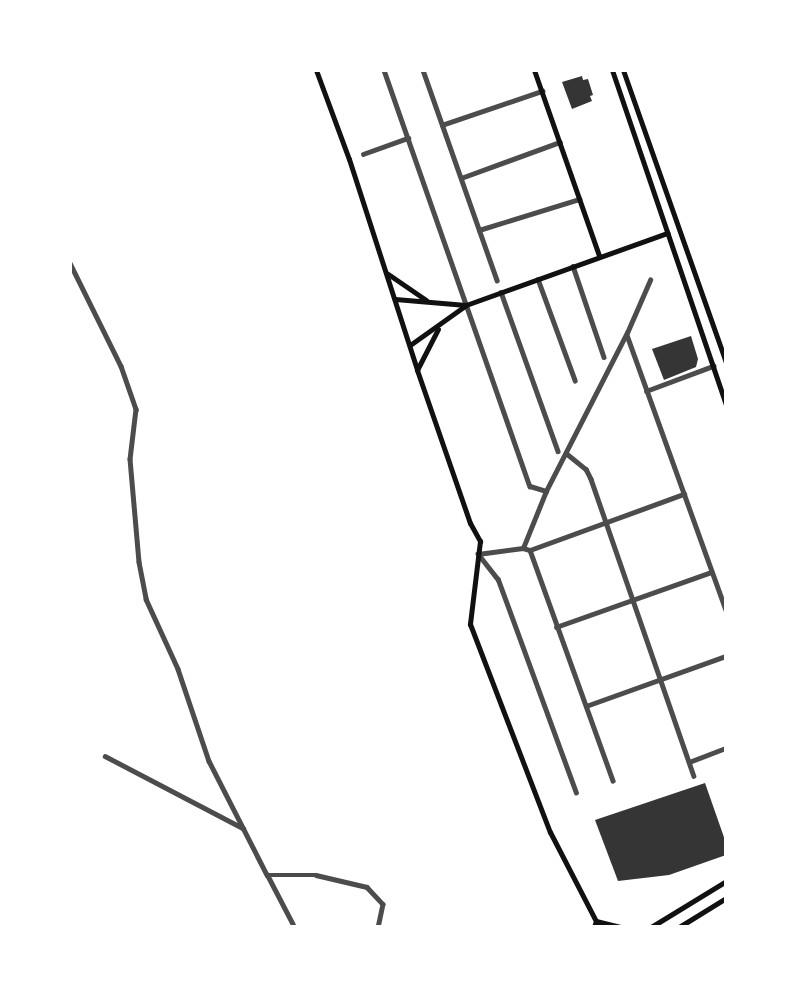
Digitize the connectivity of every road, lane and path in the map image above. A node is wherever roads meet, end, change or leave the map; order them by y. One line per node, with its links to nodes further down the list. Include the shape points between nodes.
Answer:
1 (316, 70): 19 (main road)
2 (384, 70): 9 (street)
3 (424, 70): 8 (street)
4 (534, 70): 7 (main road)
5 (612, 70): 15 (main road)
6 (623, 70): 31 (main road)
7 (542, 91): 8 (street); 10 (main road)
8 (442, 125): 12 (street)
9 (408, 138): 11 (street); 26 (street)
10 (560, 142): 12 (street); 13 (main road)
11 (363, 154)
12 (461, 178): 14 (street)
13 (579, 198): 14 (street); 16 (main road)
14 (479, 230): 21 (street)
15 (667, 233): 16 (main road); 32 (main road)
16 (599, 256): 18 (main road)
17 (70, 263): 58 (street, via 121,366 136,409 130,459 146,599 178,669 209,761)
18 (573, 266): 20 (main road); 30 (street)
19 (386, 272): 24 (main road); 25 (main road)
20 (537, 279): 23 (main road); 34 (street)
21 (497, 280)
22 (650, 281): 28 (street)
23 (501, 292): 26 (main road); 37 (street)
24 (395, 299): 25 (main road); 29 (main road)
25 (429, 301): 26 (main road)
26 (466, 305): 27 (main road); 39 (street, via 530,486)
27 (438, 328): 29 (main road); 33 (main road)
28 (627, 334): 35 (street); 38 (street)
29 (410, 345): 33 (main road)
30 (604, 356)
31 (726, 362)
32 (713, 366): 35 (street); 36 (main road)
33 (417, 370): 44 (main road, via 480,541)
34 (575, 380)
35 (646, 391): 40 (street)
36 (726, 404)
37 (558, 451)
38 (566, 453): 39 (street); 41 (street, via 586,469)
39 (546, 491): 42 (street)
40 (684, 494): 41 (street); 45 (street)
41 (604, 522): 43 (street); 46 (street)
42 (523, 548): 43 (street); 44 (street)
43 (530, 550): 48 (street)
44 (478, 554): 57 (street, via 498,580); 64 (main road, via 470,624 550,832)
45 (711, 572): 46 (street); 47 (street)
46 (633, 602): 48 (street); 50 (street)
47 (726, 611)
48 (556, 627): 51 (street)
49 (726, 656): 50 (street)
50 (662, 679): 51 (street); 54 (street)
51 (586, 706): 56 (street)
52 (726, 748): 54 (street)
53 (105, 756): 58 (street)
54 (689, 762): 55 (street)
55 (694, 776)
56 (612, 780)
57 (576, 793)
58 (243, 828): 59 (street)
59 (267, 875): 63 (street); 65 (street, via 316,876 367,887 383,904)
60 (726, 881): 67 (main road)
61 (726, 898): 62 (main road)
62 (693, 918): 68 (main road); 69 (street)
63 (293, 925)
64 (596, 925): 66 (main road)
65 (378, 927)
66 (620, 927)
67 (651, 927)
68 (679, 927)
69 (696, 927)

